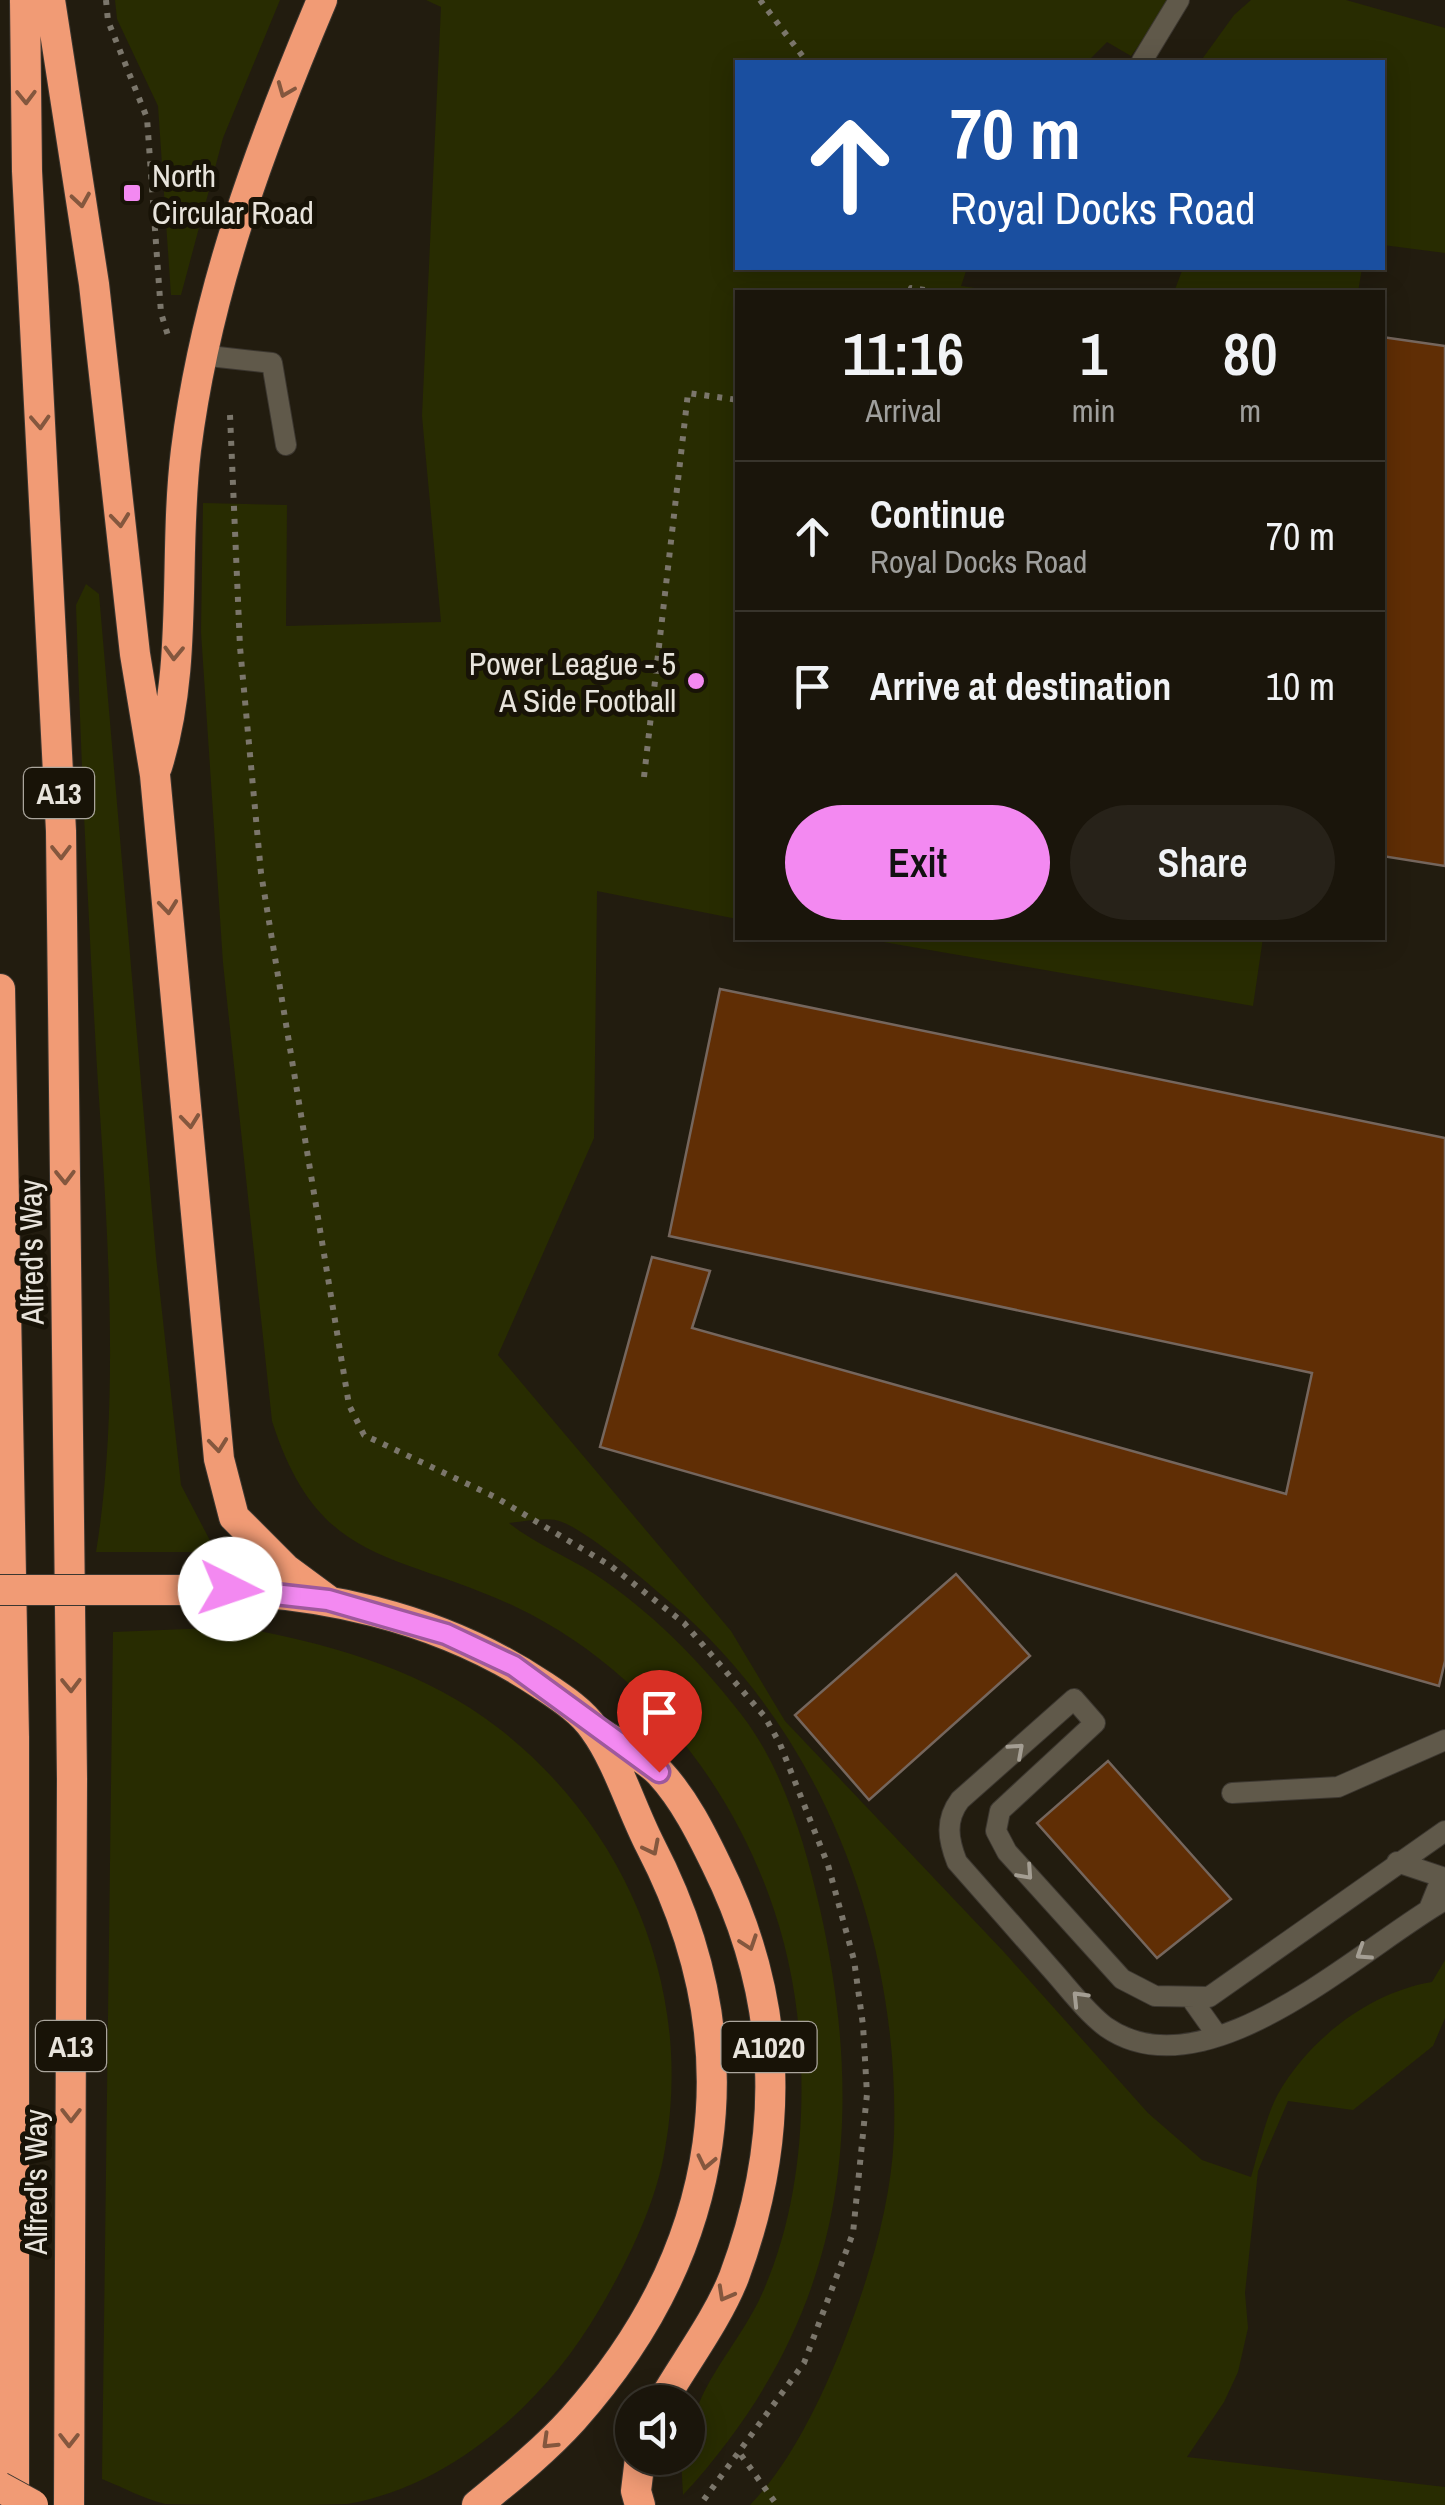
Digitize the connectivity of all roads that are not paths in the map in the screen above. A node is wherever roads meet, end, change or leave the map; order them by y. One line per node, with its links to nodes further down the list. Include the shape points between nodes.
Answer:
1 (25, 0): 25 (highway, Alfred's Way / A13, one-way to 25, via 27,170 61,832 72,1778)
2 (50, 0): 8 (highway, one-way to 8, via 94,284)
3 (322, 0): 6 (highway, one-way to 6)
4 (1179, 0): 5 (lane)
5 (1143, 60)
6 (187, 352): 7 (lane, via 272,363); 8 (highway, one-way to 8, via 172,721)
7 (286, 444)
8 (155, 775): 11 (highway, one-way to 11, via 219,1460 234,1517)
9 (0, 989): 23 (highway, Alfred's Way / A13, via 14,1737)
10 (0, 1590): 11 (highway, bridge, via 255,1589)
11 (328, 1600): 12 (highway, via 480,1650 565,1701)
12 (594, 1729): 20 (highway, A1020, one-way to 20, via 659,1772 696,1824 736,1903 761,1978 768,2026 771,2116 755,2206 733,2280); 26 (highway, one-way to 26, via 690,1938 713,2061 711,2136 681,2246 654,2304 574,2418)
13 (1445, 1740): 14 (lane, via 1338,1787)
14 (1232, 1794)
15 (1445, 1831): 16 (lane)
16 (1398, 1862): 17 (lane, via 1442,1877); 18 (lane, via 1209,1997)
17 (1437, 1905): 19 (lane, one-way to 19, via 1244,2030)
18 (1190, 1997): 19 (lane, via 1217,2035); 19 (lane, one-way to 18, via 1141,2042 1106,2026 957,1862 949,1842 950,1814 960,1800 1074,1699 1096,1724 1000,1811 996,1831 1006,1852 1122,1979 1155,1996)
19 (1196, 2044)
20 (672, 2385)
21 (638, 2475): 27 (highway)
22 (0, 2487): 24 (highway, bridge)
23 (14, 2505)
24 (33, 2505)
25 (69, 2505)
26 (477, 2505)
27 (640, 2505)

